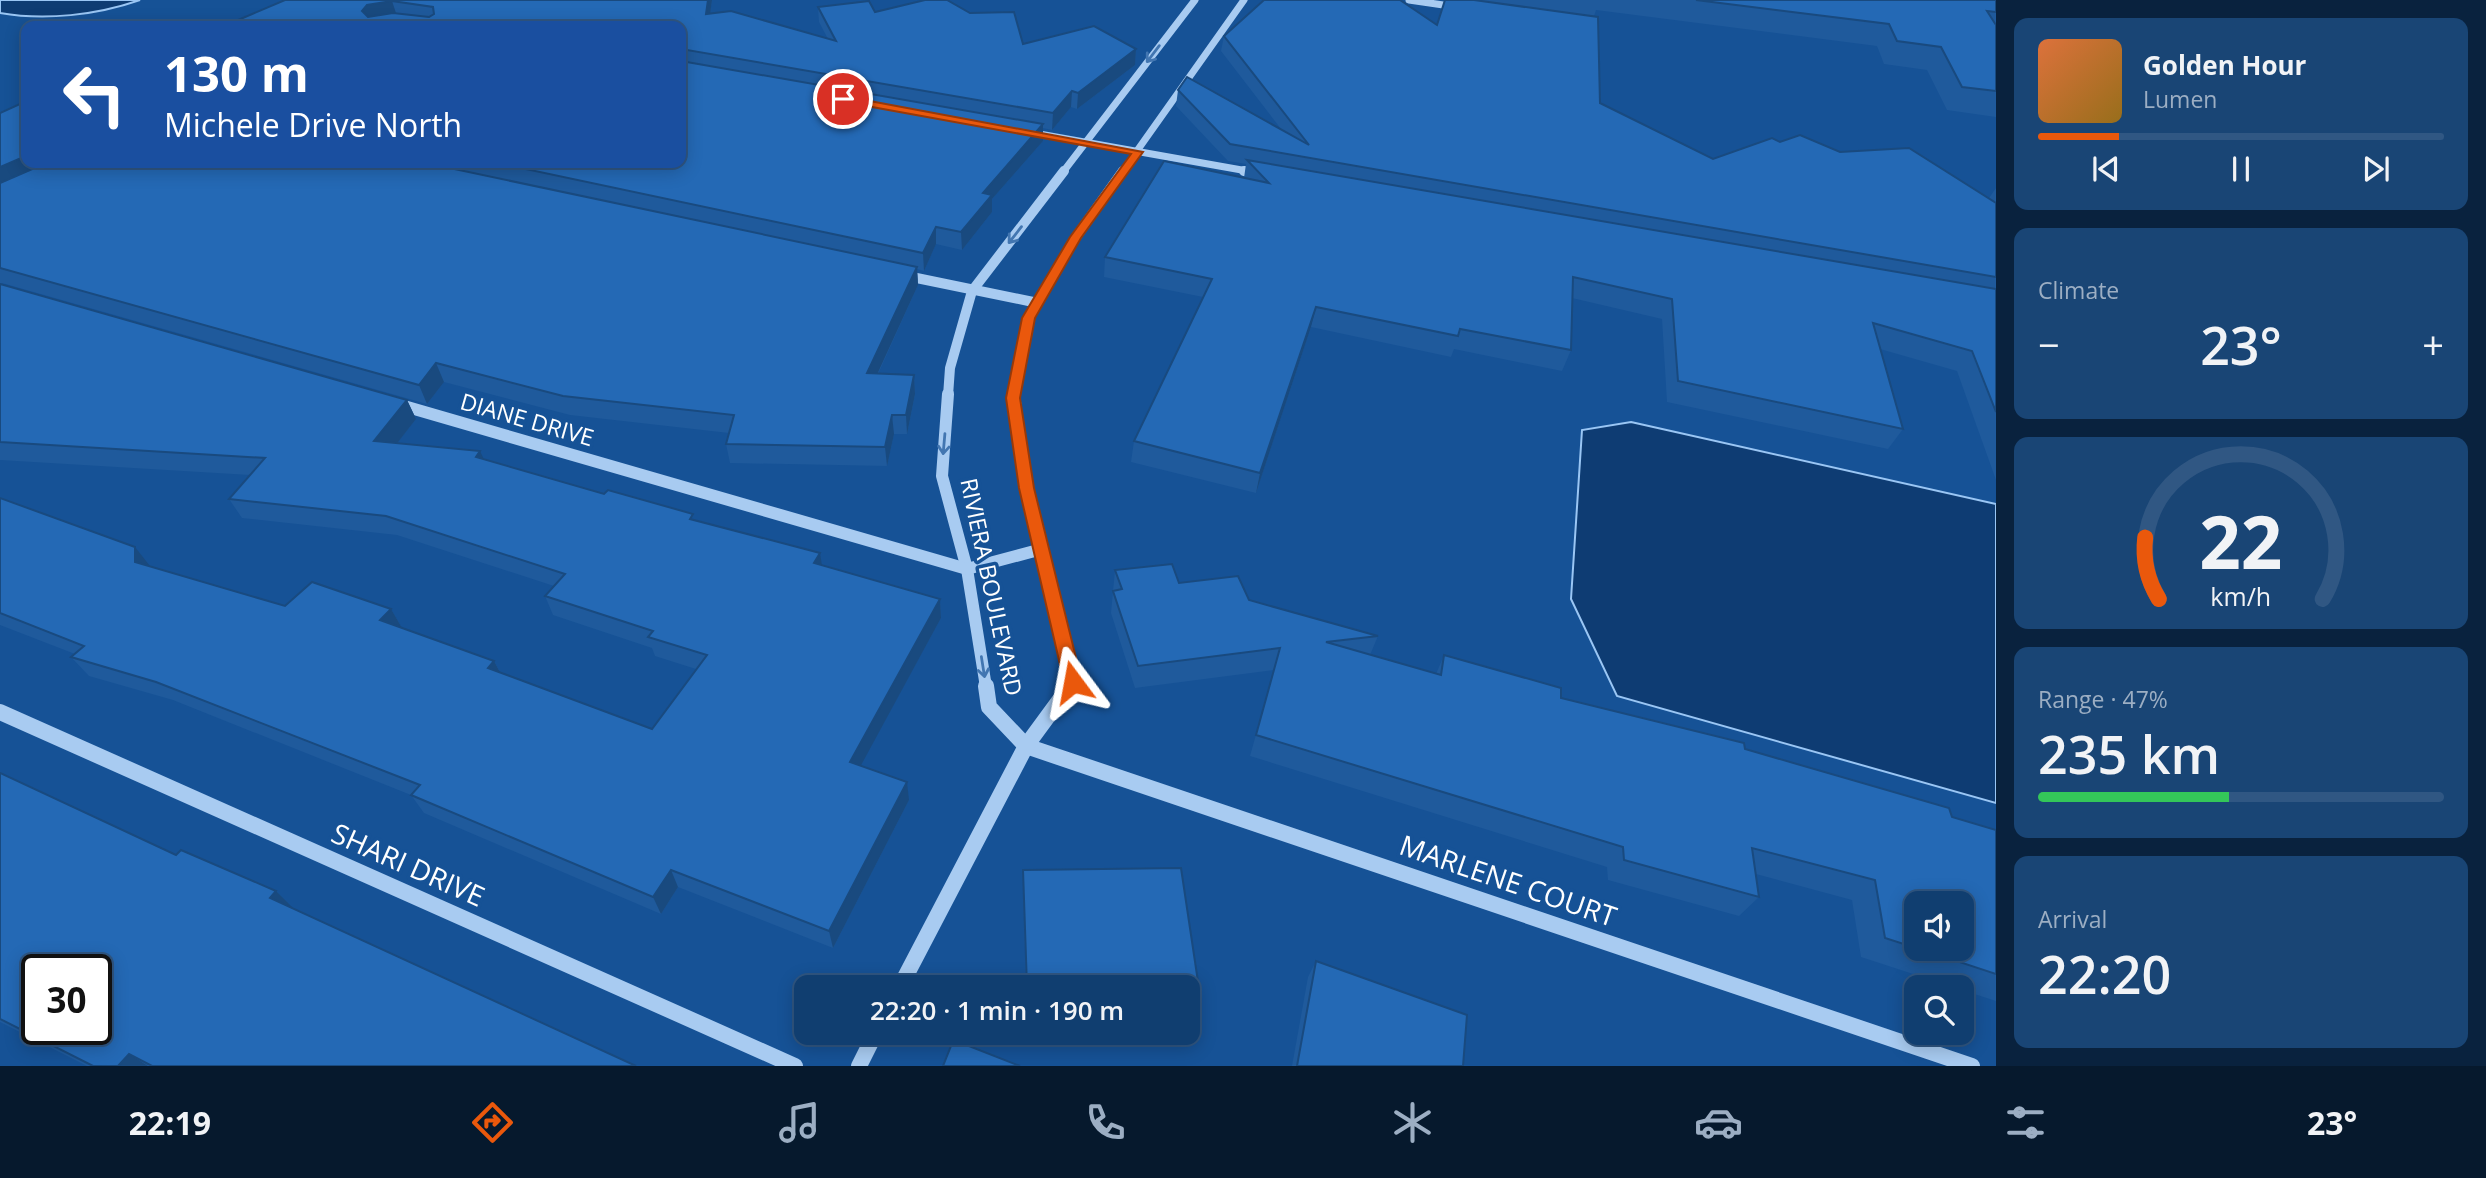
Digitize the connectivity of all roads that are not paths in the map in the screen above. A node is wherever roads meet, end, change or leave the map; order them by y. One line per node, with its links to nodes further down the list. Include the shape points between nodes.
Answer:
1 (1195, 0): 6 (street, RIVIERA BOULEVARD, one-way to 6)
2 (1244, 0): 7 (street, RIVIERA BOULEVARD)
3 (1409, 0): 4 (street)
4 (1460, 7)
5 (1018, 130): 6 (street)
6 (1086, 142): 7 (street); 10 (street, RIVIERA BOULEVARD, one-way to 10)
7 (1138, 152): 8 (street); 11 (street, RIVIERA BOULEVARD, via 1076,237)
8 (1274, 176)
9 (891, 273): 10 (street)
10 (972, 291): 11 (street); 14 (street, RIVIERA BOULEVARD, one-way to 14, via 950,368 942,476)
11 (1038, 303): 13 (street, RIVIERA BOULEVARD, via 1028,318 1013,398 1026,488)
12 (390, 402): 14 (street, DIANE DRIVE)
13 (1042, 549): 14 (street); 16 (street, RIVIERA BOULEVARD, via 1073,682)
14 (967, 569): 16 (street, RIVIERA BOULEVARD, one-way to 16, via 989,707)
15 (0, 712): 19 (street, SHARI DRIVE)
16 (1026, 746): 17 (street, RIVIERA BOULEVARD); 21 (street, MARLENE COURT)
17 (906, 975)
18 (870, 1045): 20 (street)
19 (795, 1066)
20 (859, 1066)
21 (1972, 1066)

